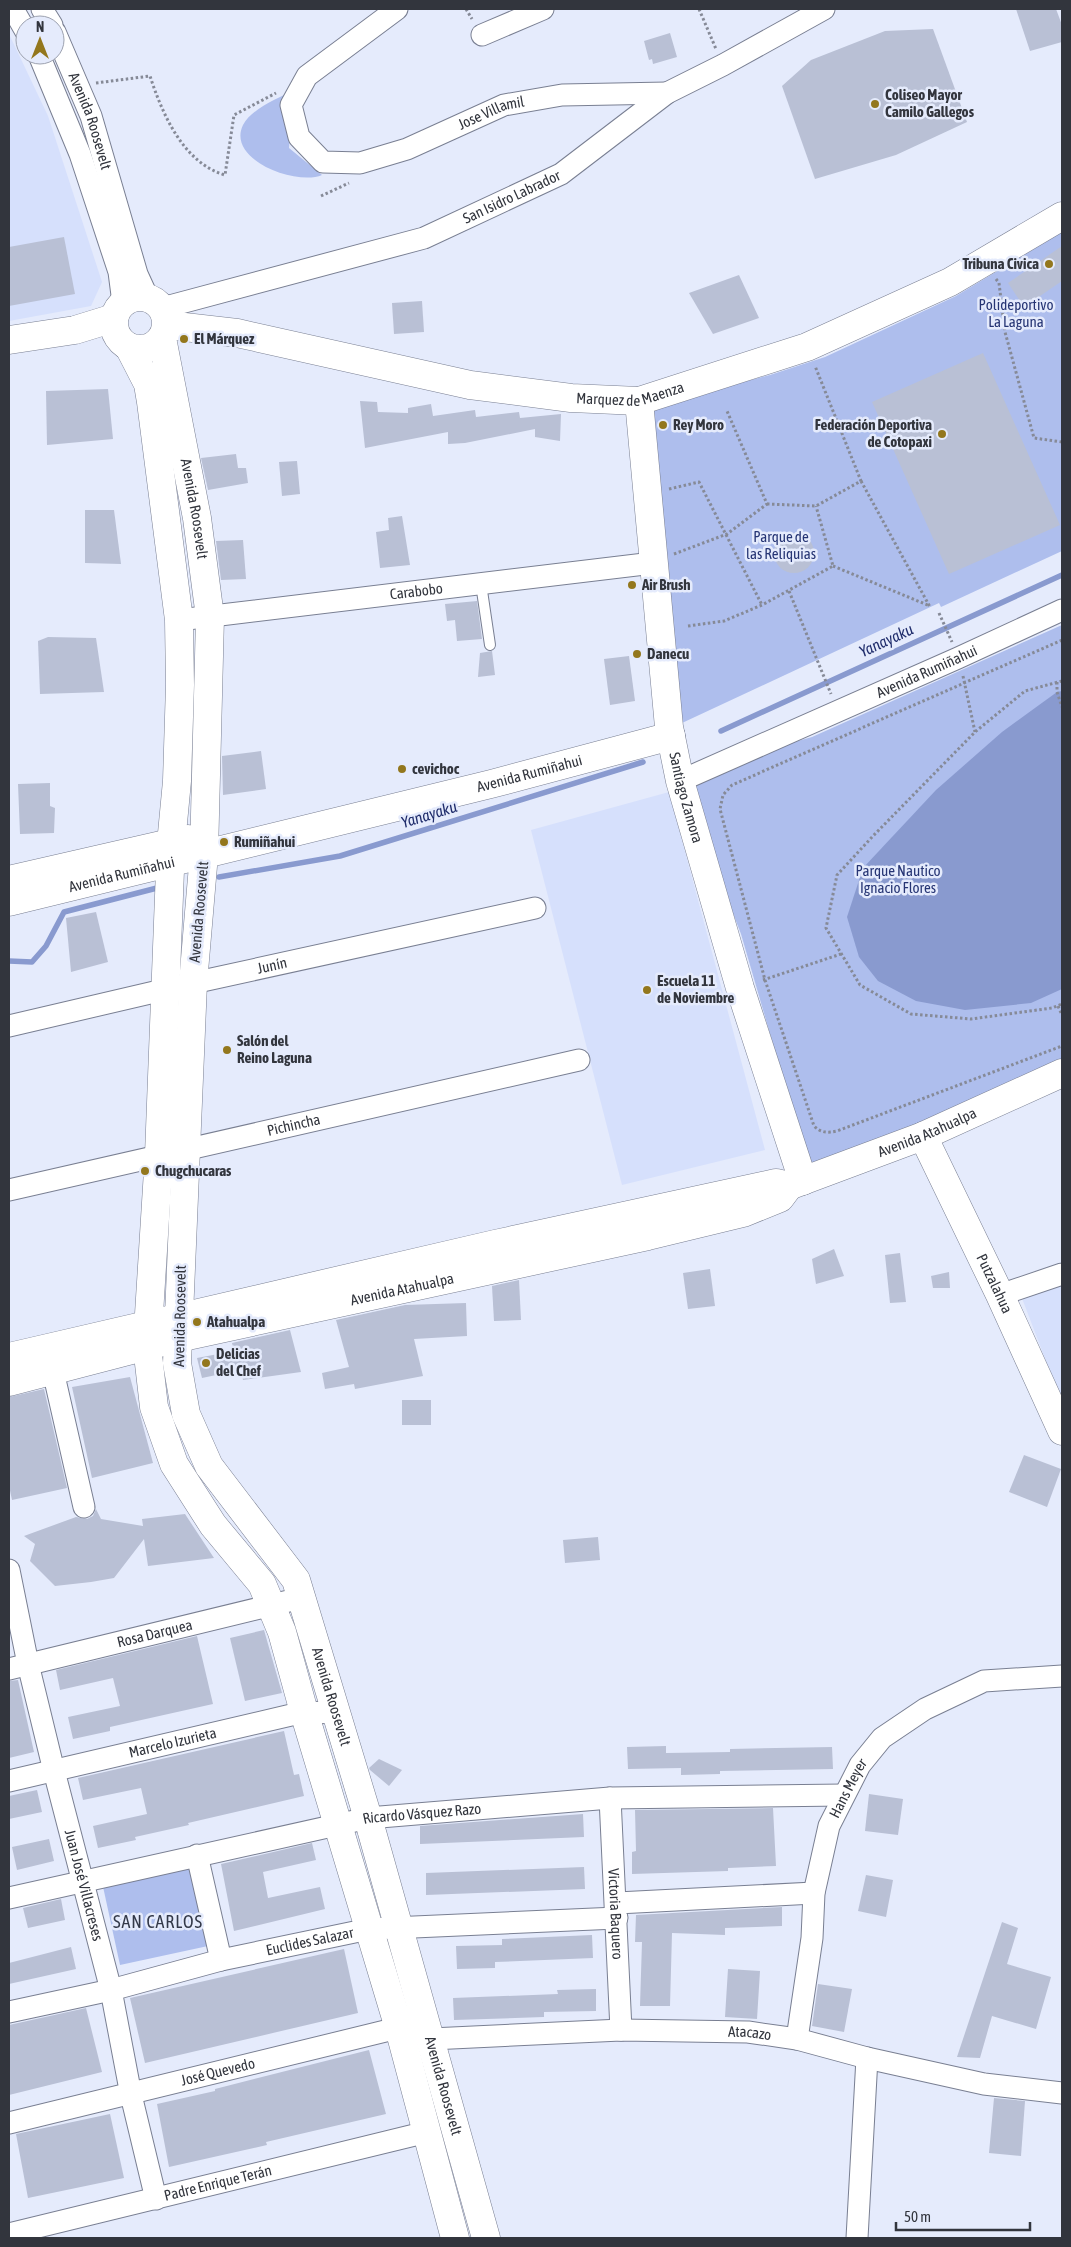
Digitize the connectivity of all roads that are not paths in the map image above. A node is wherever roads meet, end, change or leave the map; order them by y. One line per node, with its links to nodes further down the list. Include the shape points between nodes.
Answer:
1 (397, 9): 7 (street, Jose Villamil, via 307,76 291,105 299,137 322,162 360,163 407,150 504,105 562,94)
2 (543, 9): 4 (street)
3 (824, 9): 7 (street, San Isidro Labrador)
4 (482, 35)
5 (65, 57): 9 (street, Avenida Roosevelt, via 91,116 137,274)
6 (43, 65): 9 (street, Avenida Roosevelt, via 80,154 119,272)
7 (667, 93): 9 (street, San Isidro Labrador, via 561,174 424,238)
8 (1062, 216): 11 (street, Marquez de Maenza, via 950,282 807,347)
9 (140, 321): 10 (street, Marquez de Maenza); 11 (street, Marquez de Maenza, via 237,333 470,385 571,398); 15 (street, Avenida Roosevelt, via 197,518); 16 (street, Avenida Roosevelt)
10 (9, 340)
11 (639, 401): 12 (street, Santiago Zamora)
12 (663, 559): 13 (street, Carabobo); 18 (street, Santiago Zamora)
13 (482, 584): 15 (street, Carabobo, via 451,594); 17 (lane)
14 (1062, 610): 19 (street, Avenida Rumiñahui, via 955,650)
15 (210, 617): 16 (street, Carabobo); 20 (street, Avenida Roosevelt)
16 (179, 620): 21 (street, Avenida Roosevelt, via 177,781)
17 (490, 645)
18 (670, 734): 19 (street, Santiago Zamora); 20 (street, Avenida Rumiñahui)
19 (679, 778): 34 (street, Santiago Zamora, via 753,984)
20 (204, 845): 21 (street, Avenida Rumiñahui); 23 (street, Avenida Roosevelt)
21 (171, 854): 22 (street, Avenida Rumiñahui); 25 (street, Avenida Roosevelt)
22 (13, 890)
23 (200, 908): 25 (street); 26 (street, Avenida Roosevelt)
24 (535, 908): 26 (street, Junín)
25 (169, 910): 27 (street, Avenida Roosevelt)
26 (193, 982): 27 (street, Junín); 32 (street, Avenida Roosevelt)
27 (167, 989): 28 (street, Junín); 33 (street, Avenida Roosevelt)
28 (9, 1026)
29 (579, 1060): 32 (street, Pichincha)
30 (1062, 1073): 31 (street, Avenida Atahualpa)
31 (923, 1136): 34 (street, Avenida Atahualpa); 37 (street, Putzalahua)
32 (185, 1149): 33 (street, Pichincha); 38 (street, Avenida Roosevelt)
33 (158, 1155): 35 (street, Pichincha); 39 (street, Avenida Roosevelt)
34 (796, 1183): 38 (street, Avenida Atahualpa, via 768,1185 638,1212)
35 (9, 1190)
36 (1062, 1274): 37 (street)
37 (1000, 1295): 43 (street, Putzalahua)
38 (178, 1327): 39 (street, Avenida Atahualpa); 46 (street, Avenida Roosevelt, via 177,1363 186,1414 209,1466 296,1580)
39 (148, 1335): 40 (street, Avenida Atahualpa); 41 (street, Avenida Atahualpa); 47 (street, Avenida Roosevelt, via 154,1406 174,1464 213,1526 262,1584)
40 (9, 1357)
41 (53, 1371): 42 (street, Avenida Atahualpa); 44 (street)
42 (9, 1382)
43 (1062, 1431)
44 (84, 1507)
45 (9, 1570): 48 (street, Juan José Villacreses)
46 (301, 1598): 47 (street, Rosa Darquea); 51 (street, Avenida Roosevelt)
47 (270, 1605): 48 (street, Rosa Darquea); 50 (street, Avenida Roosevelt, via 282,1632)
48 (18, 1666): 52 (street, Juan José Villacreses)
49 (1062, 1676): 54 (street, Hans Meyer, via 984,1681 925,1709 882,1738 860,1765)
50 (304, 1712): 51 (street, Marcelo Izurieta); 52 (street, Marcelo Izurieta); 57 (street, Avenida Roosevelt)
51 (336, 1714): 56 (street, Avenida Roosevelt)
52 (54, 1771): 53 (street, Marcelo Izurieta); 59 (street, Juan José Villacreses)
53 (9, 1781)
54 (844, 1795): 55 (street, Ricardo Vásquez Razo); 60 (street, Hans Meyer, via 829,1826)
55 (610, 1798): 56 (street, Ricardo Vásquez Razo); 62 (street, Victoria Baquero)
56 (368, 1818): 57 (street, Ricardo Vásquez Razo); 63 (street, Avenida Roosevelt)
57 (338, 1824): 58 (street, Ricardo Vásquez Razo); 64 (street, Avenida Roosevelt)
58 (198, 1855): 59 (street, Ricardo Vásquez Razo); 65 (street)
59 (81, 1881): 61 (street, Ricardo Vásquez Razo); 66 (street, Juan José Villacreses)
60 (814, 1893): 62 (street, Euclides Salazar); 71 (street, Hans Meyer, via 812,1938)
61 (9, 1898)
62 (617, 1910): 63 (street, Euclides Salazar); 70 (street, Victoria Baquero)
63 (398, 1928): 64 (street, Euclides Salazar); 69 (street, Avenida Roosevelt)
64 (369, 1929): 65 (street, Euclides Salazar); 68 (street, Avenida Roosevelt)
65 (221, 1960): 66 (street, Euclides Salazar)
66 (111, 1990): 67 (street, Euclides Salazar); 74 (street, Juan José Villacreses)
67 (9, 2012)
68 (399, 2028): 69 (street, José Quevedo); 74 (street, José Quevedo); 76 (street, Avenida Roosevelt)
69 (429, 2030): 70 (street, Atacazo); 80 (street, Avenida Roosevelt)
70 (621, 2030): 71 (street, Atacazo, via 748,2032)
71 (798, 2039): 72 (street, Atacazo)
72 (867, 2058): 73 (street, Atacazo, via 984,2084); 81 (street)
73 (1062, 2093)
74 (131, 2095): 75 (street, José Quevedo); 77 (street, Juan José Villacreses)
75 (9, 2123)
76 (427, 2132): 77 (street, Padre Enrique Terán); 79 (street, Avenida Roosevelt)
77 (156, 2200): 78 (street, Padre Enrique Terán)
78 (9, 2234)
79 (455, 2238)
80 (486, 2238)
81 (857, 2238)

